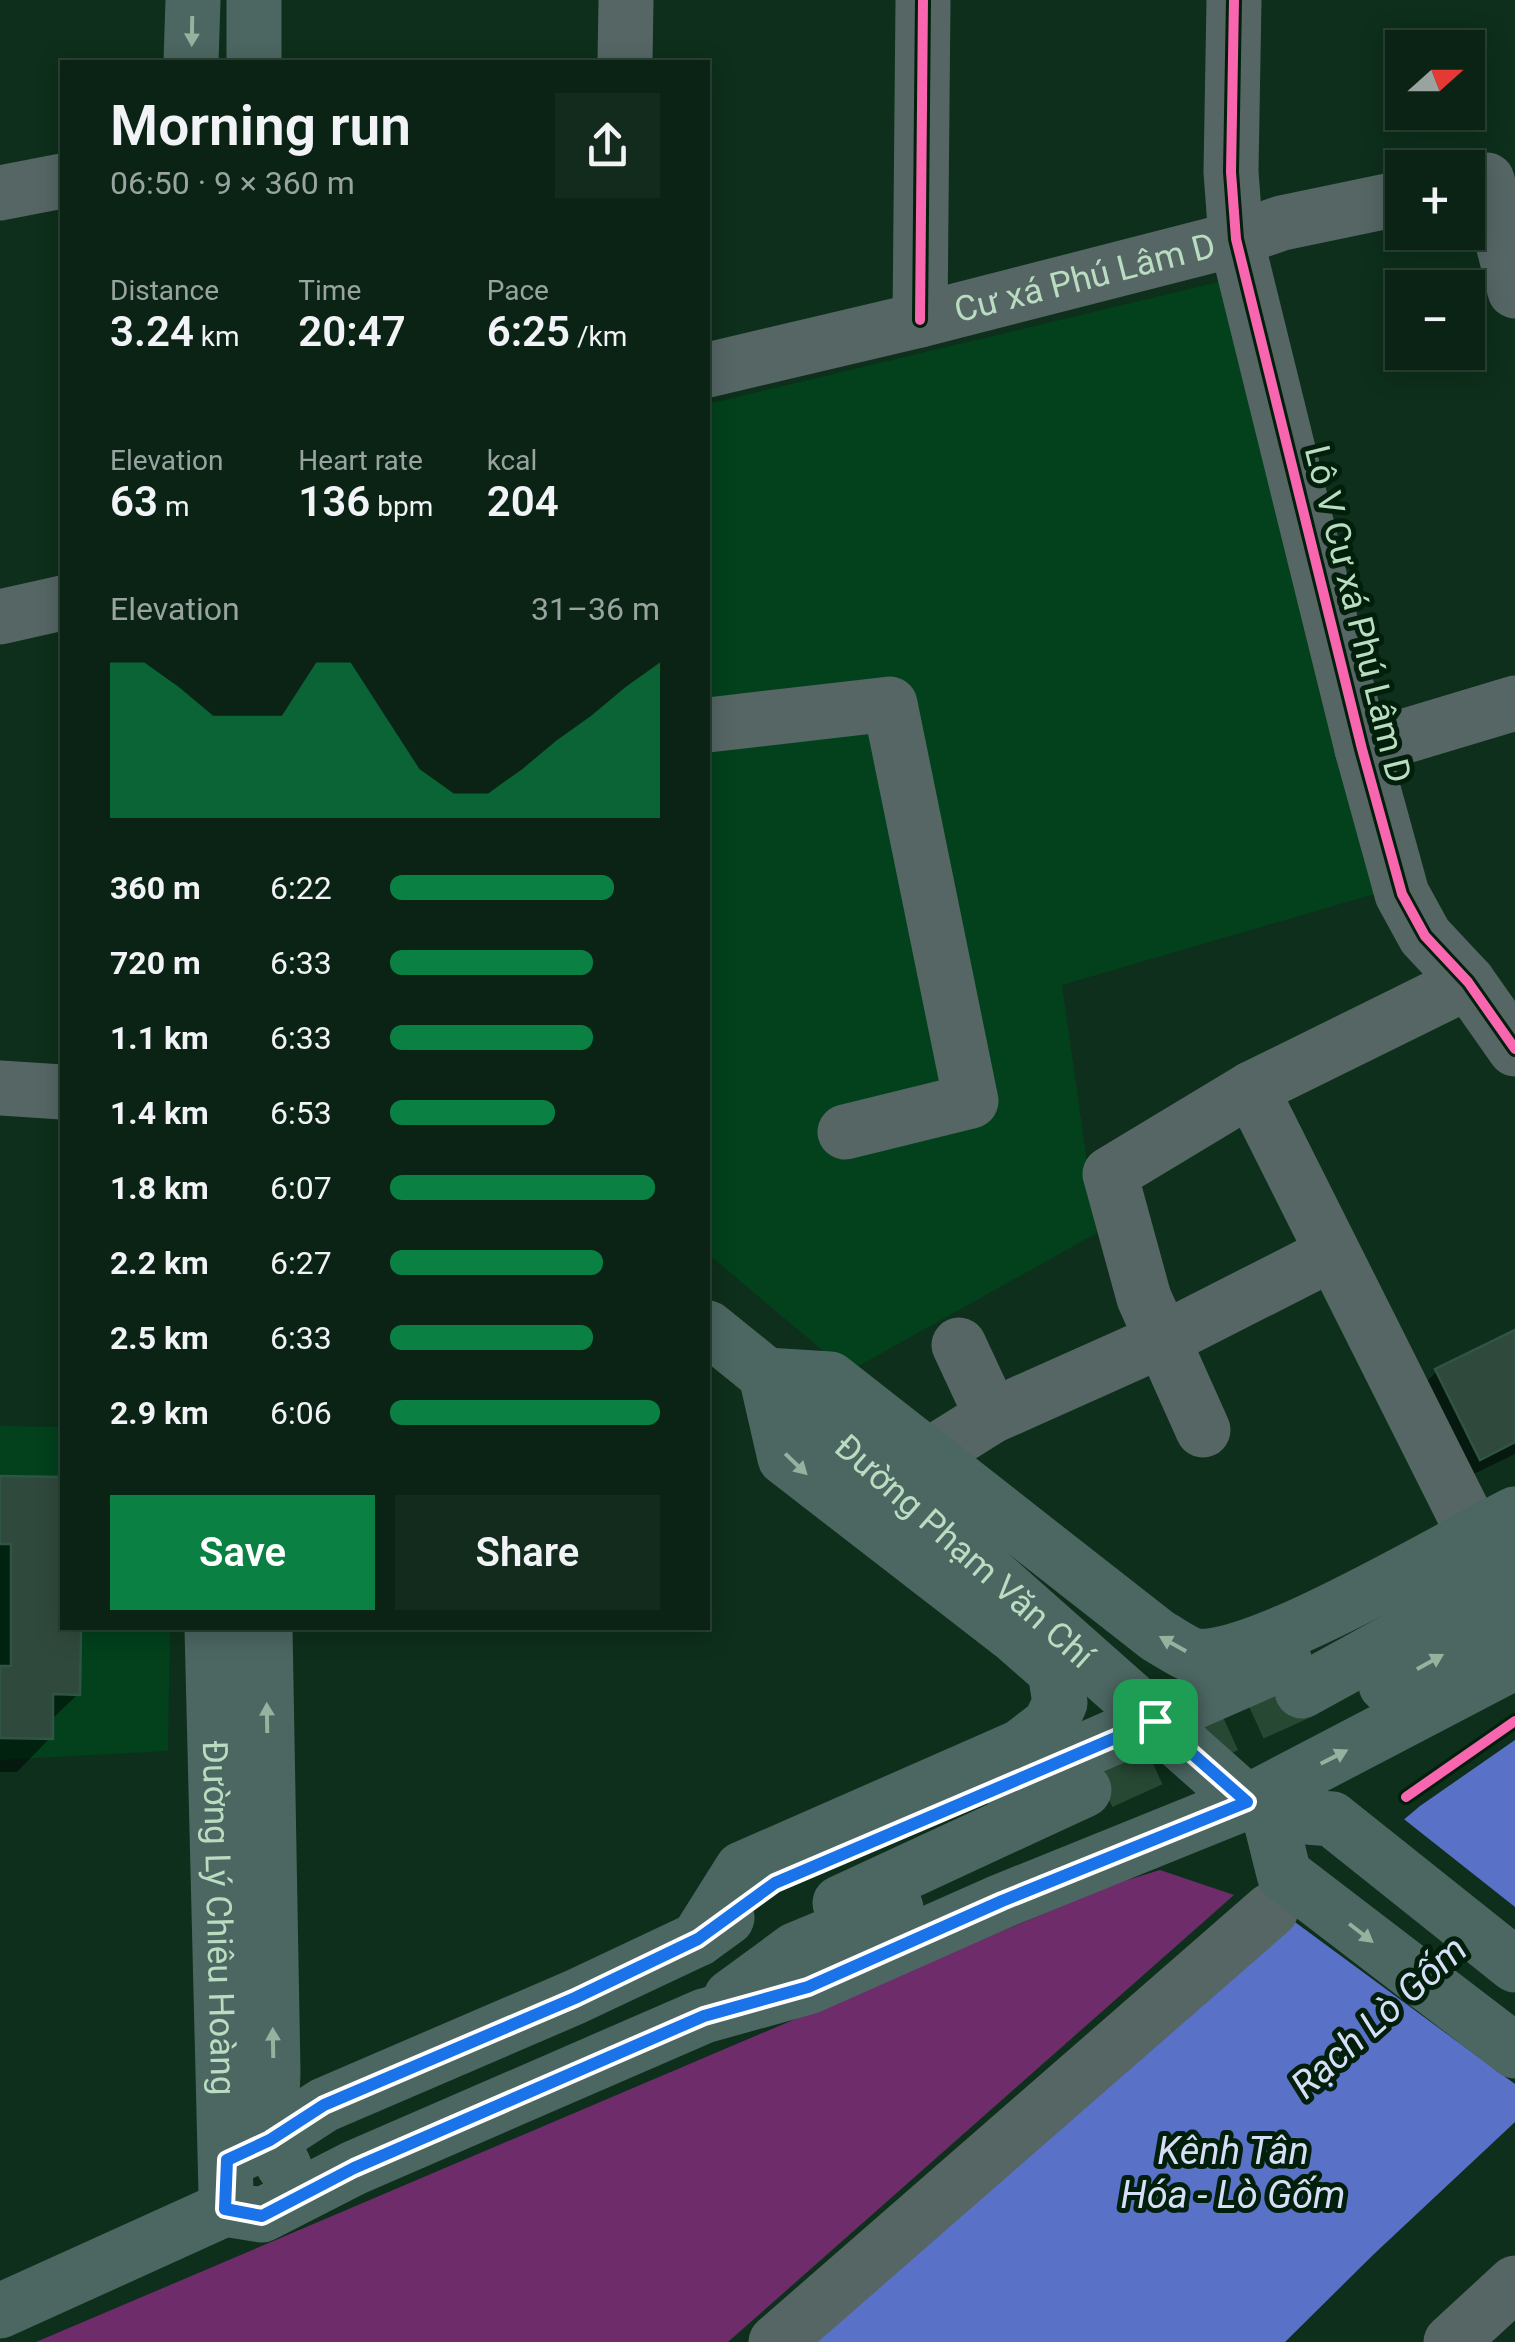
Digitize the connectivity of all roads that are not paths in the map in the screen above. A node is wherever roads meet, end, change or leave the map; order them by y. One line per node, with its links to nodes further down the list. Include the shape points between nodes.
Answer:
1 (193, 0): 6 (main road, one-way to 6)
2 (254, 0): 7 (main road)
3 (626, 0): 8 (street)
4 (923, 0): 15 (street)
5 (1234, 0): 13 (street, Lô V Cư xá Phú Lâm D)
6 (191, 60)
7 (254, 60)
8 (625, 60)
9 (1490, 179): 14 (street)
10 (60, 181): 11 (street)
11 (0, 192)
12 (1385, 202): 13 (street, Cư xá Phú Lâm D)
13 (1236, 239): 15 (street, Cư xá Phú Lâm D); 21 (street, Lô V Cư xá Phú Lâm D)
14 (1515, 291)
15 (920, 320): 16 (street, Cư xá Phú Lâm D)
16 (710, 370)
17 (60, 604): 18 (street)
18 (0, 617)
19 (1515, 702): 21 (street)
20 (710, 725): 27 (street, via 890,704 971,1101)
21 (1362, 748): 22 (street, Lô V Cư xá Phú Lâm D, via 1402,894 1425,936)
22 (1468, 982): 23 (street, Lô V Cư xá Phú Lâm D); 25 (street)
23 (1515, 1049)
24 (0, 1088): 26 (street)
25 (1250, 1090): 28 (street); 30 (street, via 1110,1174)
26 (60, 1092)
27 (845, 1132)
28 (1331, 1254): 30 (street); 36 (street)
29 (710, 1330): 32 (main road, Đường Phạm Văn Chí)
30 (1160, 1341): 33 (street); 34 (street)
31 (959, 1345): 33 (street)
32 (766, 1375): 35 (main road, via 830,1379); 41 (main road, Đường Phạm Văn Chí); 44 (main road, one-way to 44, via 785,1458 1055,1671 1060,1703 1050,1724 1020,1748 742,1870)
33 (992, 1416): 35 (street)
34 (1203, 1430)
35 (928, 1456): 36 (main road, one-way to 35, via 1238,1650 1194,1656 1158,1636)
36 (1505, 1540): 37 (main road, one-way to 37, via 1402,1636 1307,1708); 41 (main road, via 1389,1614)
37 (1515, 1616)
38 (212, 1630): 48 (main road, Đường Lý Chiêu Hoàng)
39 (265, 1630): 48 (main road, Đường Lý Chiêu Hoàng, one-way to 39, via 273,2073)
40 (1515, 1662): 42 (main road, one-way to 40)
41 (1155, 1721): 42 (main road, Đường Phạm Văn Chí); 44 (main road, via 775,1883)
42 (1258, 1808): 43 (main road); 45 (main road, via 1332,1820); 46 (main road, via 1002,1901 808,1987)
43 (1277, 1892): 47 (main road, one-way to 47); 52 (street)
44 (698, 1939): 46 (main road, via 783,1930 1110,1798 795,1950); 48 (main road, via 324,2105)
45 (1515, 1965)
46 (704, 2016): 49 (main road)
47 (1515, 2051)
48 (241, 2170): 49 (main road, Đường Lý Chiêu Hoàng); 49 (main road, via 262,2216); 51 (main road)
49 (300, 2196)
50 (1515, 2282): 53 (street)
51 (0, 2311)
52 (776, 2342)
53 (1451, 2342)

